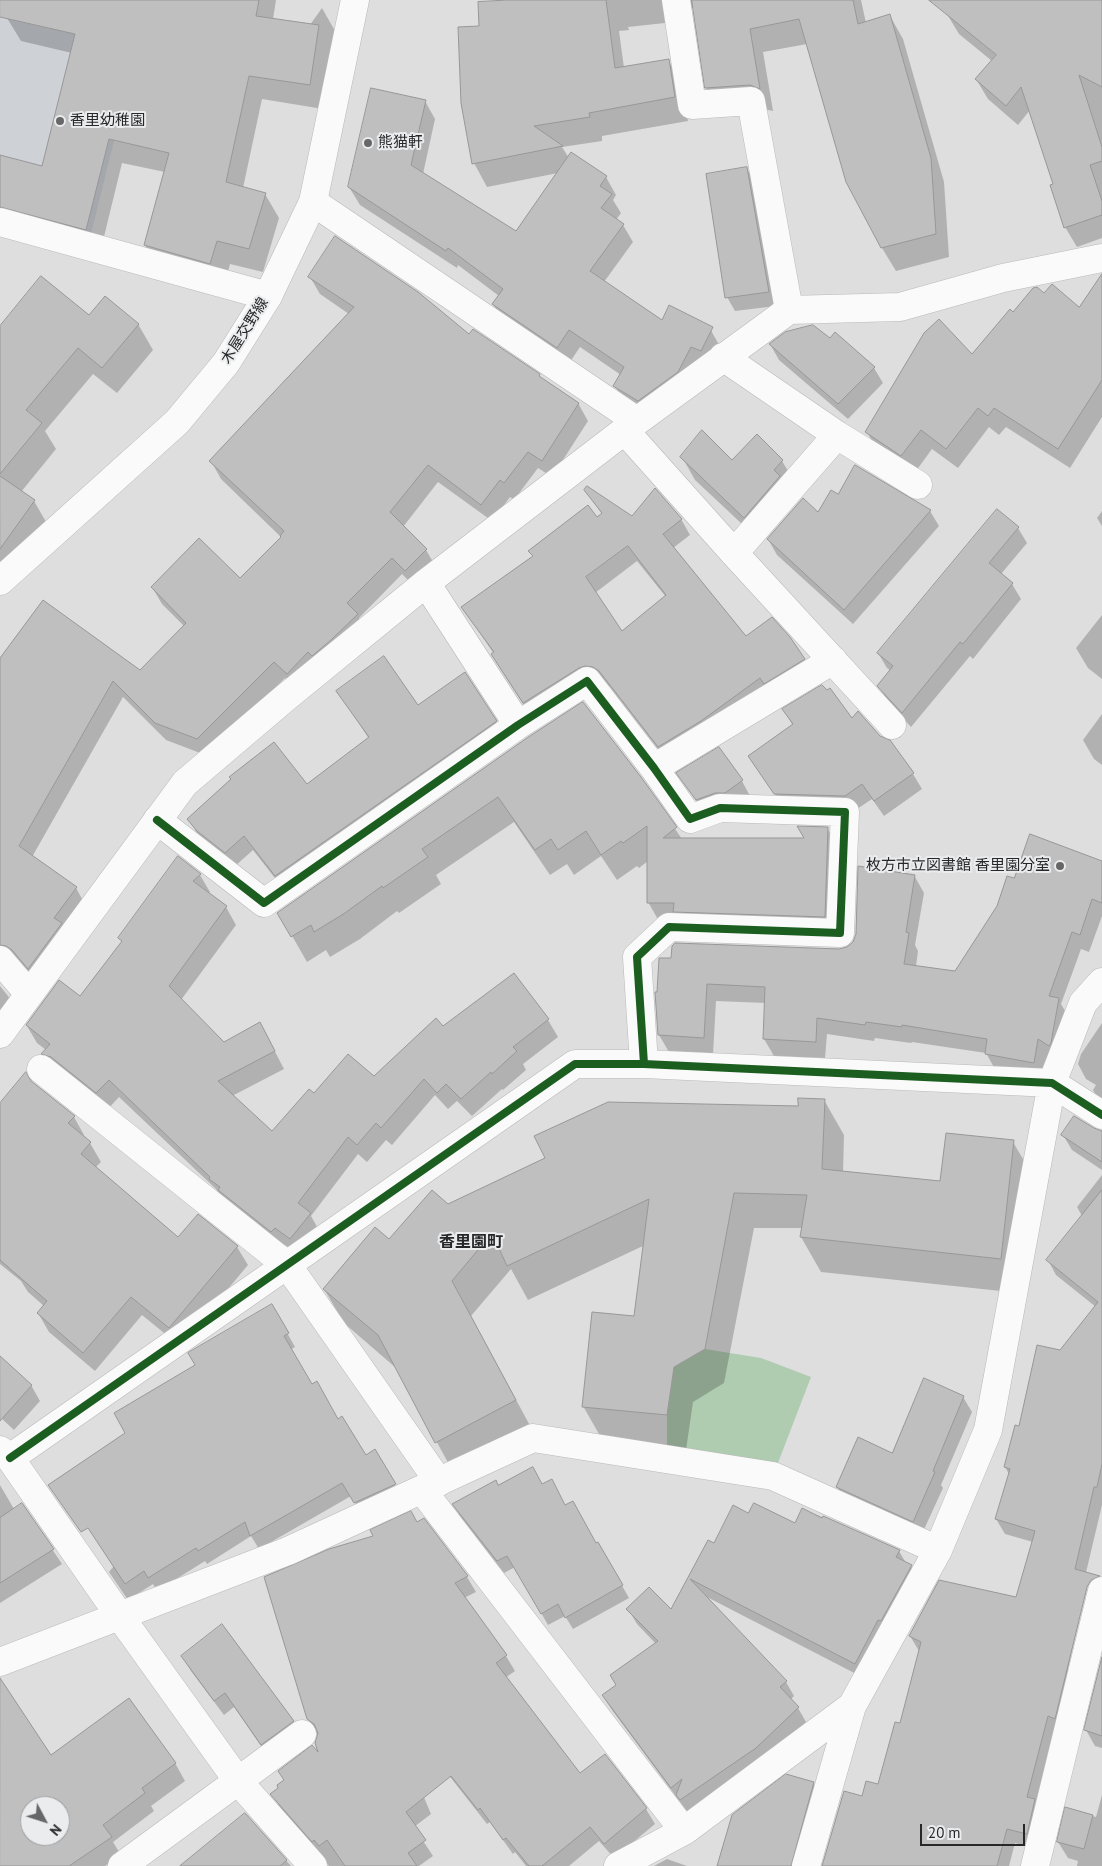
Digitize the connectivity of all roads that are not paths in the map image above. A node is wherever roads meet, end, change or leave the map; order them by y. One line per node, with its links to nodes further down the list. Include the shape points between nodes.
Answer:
1 (355, 0): 3 (street, 木屋交野線)
2 (676, 0): 7 (street, via 692,105 751,101)
3 (313, 202): 6 (street, 木屋交野線); 9 (street)
4 (0, 222): 6 (street)
5 (1100, 260): 7 (street, via 1003,278 900,307)
6 (268, 296): 13 (street, 木屋交野線, via 226,362 177,422)
7 (789, 310): 8 (street)
8 (723, 357): 9 (street); 10 (street)
9 (631, 426): 12 (street); 14 (street)
10 (837, 435): 11 (street); 12 (street)
11 (918, 485)
12 (734, 553): 15 (street)
13 (0, 581)
14 (426, 583): 16 (street); 19 (street, via 185,783)
15 (833, 660): 17 (street); 18 (street)
16 (518, 725): 18 (street, via 587,681); 19 (street, via 264,903)
17 (892, 725)
18 (654, 768): 24 (street, via 690,819 720,808 846,812 840,933 669,927 637,957)
19 (157, 820): 22 (street)
20 (0, 960): 22 (street)
21 (1102, 982): 26 (street, via 1084,1003)
22 (29, 994): 23 (street)
23 (0, 1034)
24 (644, 1064): 26 (street); 28 (street, via 575,1064)
25 (41, 1069): 28 (street)
26 (1052, 1083): 27 (street); 31 (street, via 988,1430)
27 (1102, 1116)
28 (288, 1266): 29 (street); 30 (street)
29 (5, 1454): 33 (street)
30 (431, 1486): 31 (street, via 534,1438 773,1476); 33 (street, via 288,1551); 38 (street)
31 (938, 1550): 35 (street)
32 (1102, 1591): 43 (street)
33 (119, 1615): 34 (street); 37 (street)
34 (0, 1662)
35 (852, 1706): 38 (street); 42 (street)
36 (302, 1734): 37 (street)
37 (238, 1781): 39 (street); 40 (street)
38 (684, 1832): 41 (street)
39 (122, 1866)
40 (314, 1866)
41 (618, 1866)
42 (806, 1866)
43 (1035, 1866)

